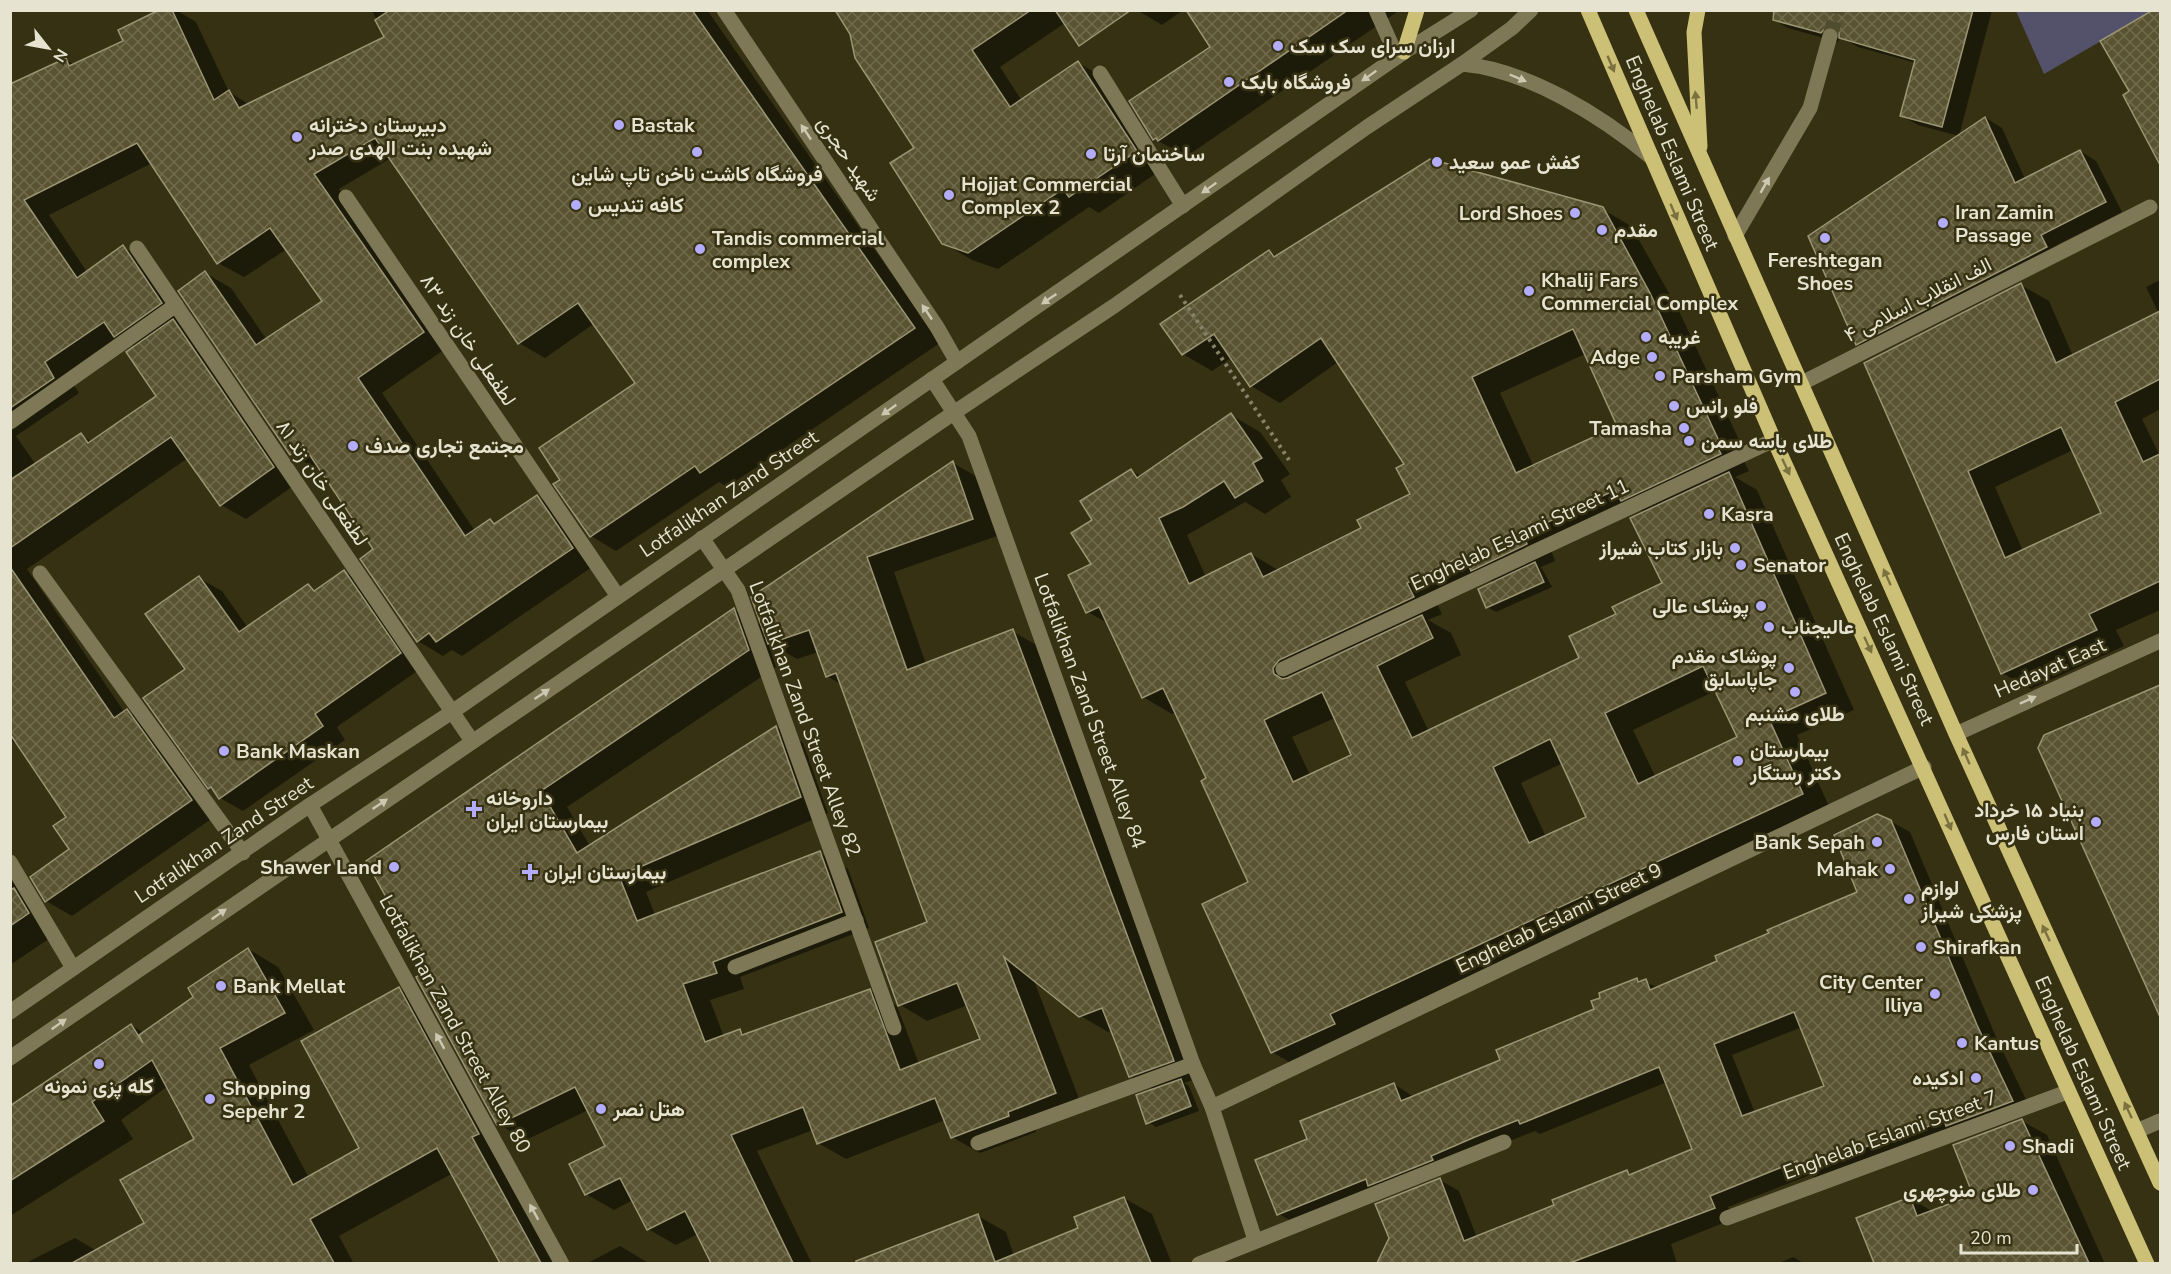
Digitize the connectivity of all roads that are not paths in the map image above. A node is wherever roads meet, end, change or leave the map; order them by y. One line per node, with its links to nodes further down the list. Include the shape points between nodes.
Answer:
1 (724, 10): 21 (street, شهید حجری, one-way to 1)
2 (1376, 10): 10 (street)
3 (1417, 10): 10 (main road)
4 (1471, 10): 10 (street, Lotfalikhan Zand Street)
5 (1531, 10): 11 (street)
6 (1588, 10): 13 (main road, Enghelab Eslami Street, one-way to 13)
7 (1636, 10): 14 (main road, Enghelab Eslami Street)
8 (1698, 10): 14 (main road, one-way to 8, via 1695,85 1694,32)
9 (1830, 36): 18 (street, one-way to 9, via 1810,108)
10 (1401, 54): 16 (street, Lotfalikhan Zand Street, one-way to 16)
11 (1462, 64): 13 (street, one-way to 13, via 1502,70 1531,83 1622,133); 24 (street)
12 (1100, 73): 16 (street)
13 (1652, 158): 26 (main road, Enghelab Eslami Street, one-way to 26)
14 (1701, 159): 18 (main road, Enghelab Eslami Street)
15 (346, 197): 30 (street, لطفعلی خان زند ۸۳)
16 (1183, 206): 21 (street, Lotfalikhan Zand Street, one-way to 21)
17 (2150, 207): 23 (street, ۴ الف انقلاب اسلامی)
18 (1735, 236): 23 (main road, Enghelab Eslami Street)
19 (137, 248): 20 (street, لطفعلی خان زند ۸۱)
20 (176, 305): 25 (street); 33 (street, لطفعلی خان زند ۸۱)
21 (957, 362): 22 (street, Lotfalikhan Zand Street)
22 (933, 379): 24 (street, Lotfalikhan Zand Street Alley 84); 27 (street, Lotfalikhan Zand Street, one-way to 27)
23 (1802, 383): 34 (main road, Enghelab Eslami Street, one-way to 23)
24 (955, 412): 28 (street); 47 (street, Lotfalikhan Zand Street Alley 84, via 969,436)
25 (10, 422)
26 (1774, 440): 32 (street, Enghelab Eslami Street 11); 36 (main road, Enghelab Eslami Street, one-way to 36)
27 (702, 537): 28 (street, Lotfalikhan Zand Street Alley 82); 30 (street, Lotfalikhan Zand Street)
28 (725, 570): 35 (street, one-way to 28); 41 (street, Lotfalikhan Zand Street Alley 82, via 738,590)
29 (40, 573): 39 (street)
30 (617, 595): 33 (street, Lotfalikhan Zand Street)
31 (2160, 641): 34 (street, Hedayat East, one-way to 31)
32 (1283, 669)
33 (452, 712): 35 (street, لطفعلی خان زند ۸۱); 37 (street, Lotfalikhan Zand Street)
34 (1956, 734): 51 (main road, Enghelab Eslami Street, one-way to 34)
35 (472, 741): 38 (street, one-way to 35)
36 (1924, 767): 48 (main road, Enghelab Eslami Street, one-way to 48); 49 (street, Enghelab Eslami Street 9)
37 (310, 805): 38 (street, Lotfalikhan Zand Street Alley 80); 39 (street, Lotfalikhan Zand Street)
38 (329, 838): 46 (street, one-way to 38); 57 (street, Lotfalikhan Zand Street Alley 80, one-way to 38)
39 (243, 853): 43 (street, Lotfalikhan Zand Street)
40 (10, 862): 43 (street)
41 (856, 920): 42 (street); 45 (street, Lotfalikhan Zand Street Alley 82)
42 (735, 967)
43 (73, 968): 44 (street, Lotfalikhan Zand Street)
44 (10, 1012)
45 (894, 1028)
46 (10, 1058)
47 (1193, 1064): 49 (street, Lotfalikhan Zand Street Alley 84); 53 (street)
48 (2067, 1092): 55 (street, Enghelab Eslami Street 7); 59 (main road, Enghelab Eslami Street)
49 (1212, 1107): 56 (street, Lotfalikhan Zand Street Alley 84)
50 (2160, 1121): 51 (street)
51 (2137, 1131): 54 (main road, Enghelab Eslami Street)
52 (1504, 1142): 56 (street)
53 (978, 1143)
54 (2160, 1183)
55 (1727, 1218)
56 (1255, 1240): 58 (street)
57 (562, 1263)
58 (1199, 1263)
59 (2147, 1263)

